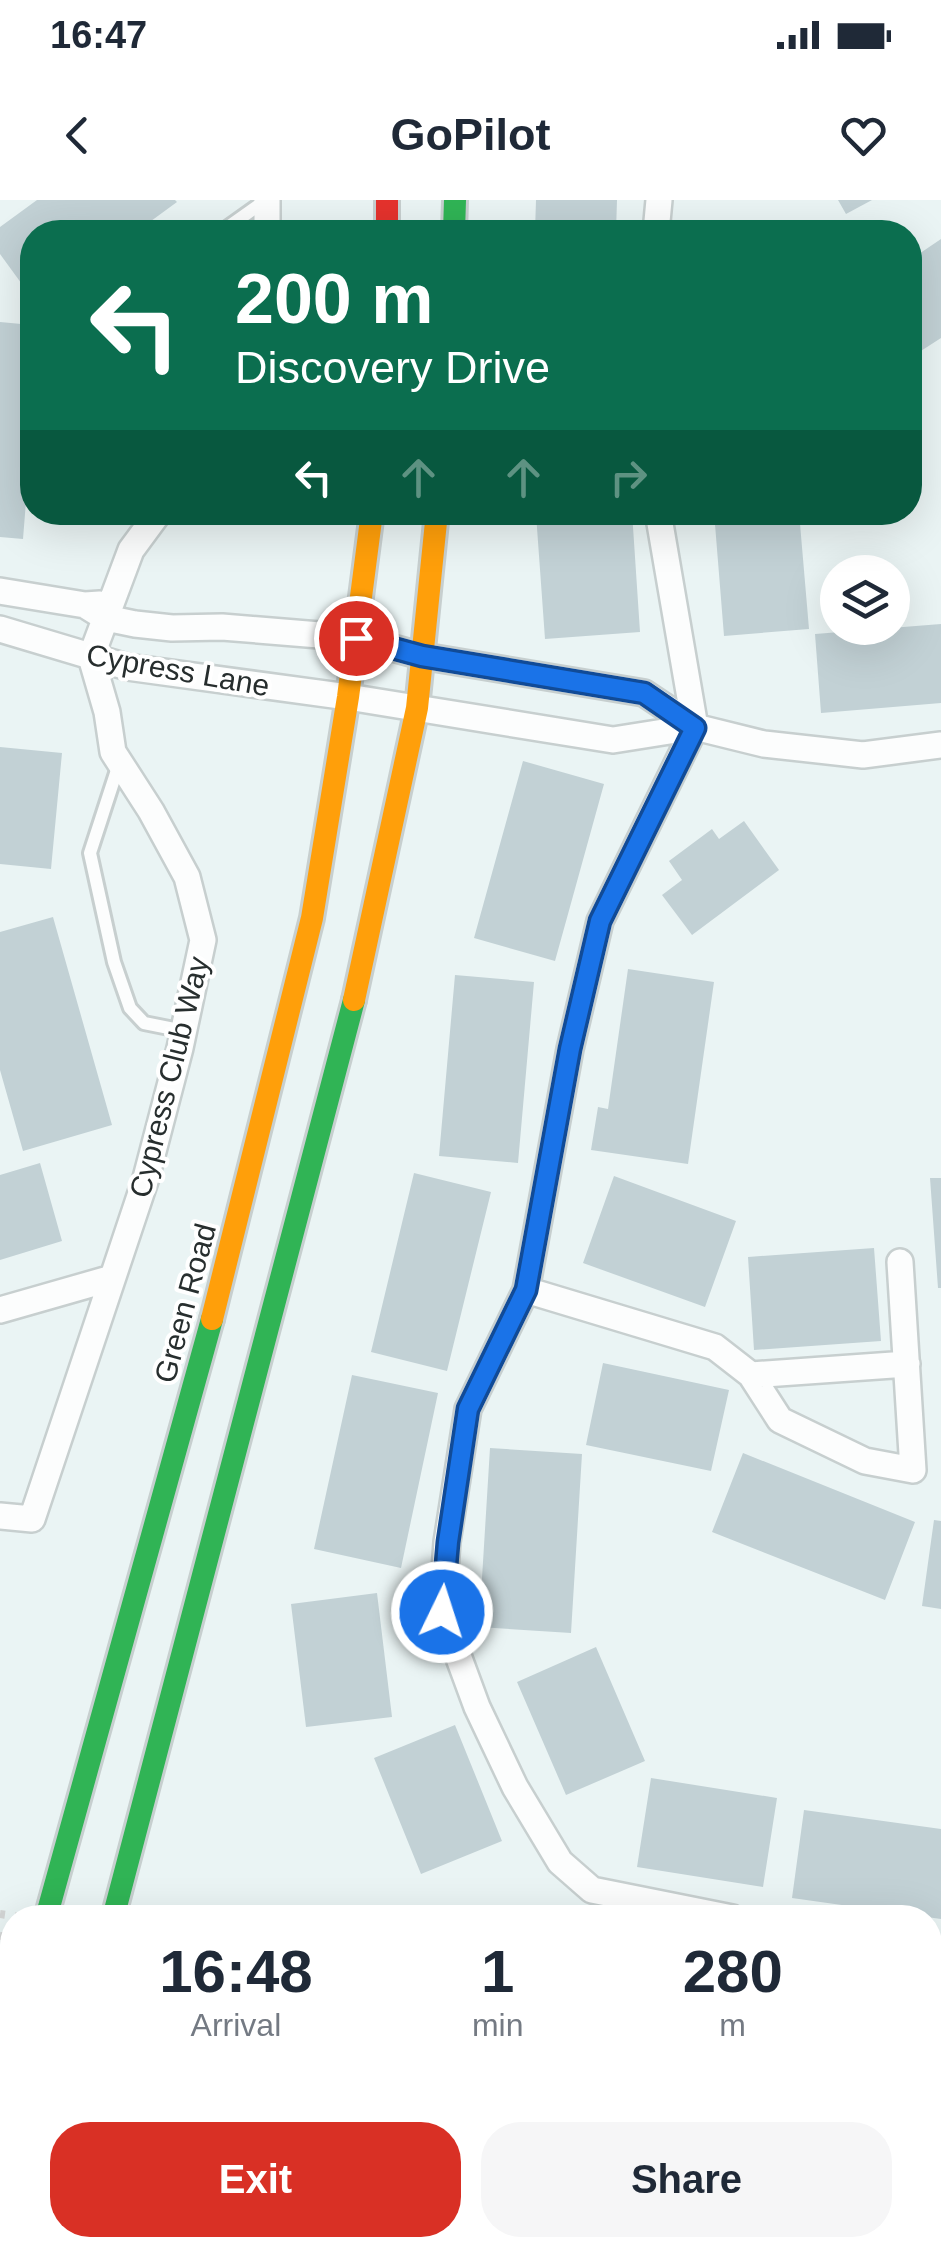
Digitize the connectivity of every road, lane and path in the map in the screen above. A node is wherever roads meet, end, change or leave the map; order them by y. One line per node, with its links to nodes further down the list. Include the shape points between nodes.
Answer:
1 (266, 200): 2 (lane)
2 (238, 220)
3 (145, 525): 8 (street)
4 (370, 525): 10 (main road, Green Road)
5 (436, 525): 11 (main road)
6 (660, 525): 15 (street)
7 (0, 591): 8 (street, Cypress Lane)
8 (100, 609): 10 (street, Cypress Lane); 12 (street)
9 (0, 629): 12 (street, Cypress Lane)
10 (356, 638): 11 (street, Cypress Lane); 13 (main road, Green Road)
11 (422, 656): 14 (main road); 15 (street, Cypress Lane, via 644,693)
12 (91, 657): 13 (street, Cypress Lane, via 127,668); 17 (street, Cypress Club Way)
13 (348, 696): 14 (street, Cypress Lane); 26 (main road, Green Road, via 312,918 240,1217)
14 (417, 708): 15 (street, Cypress Lane, via 613,740); 27 (main road, via 348,1026)
15 (695, 728): 16 (street, via 863,755); 21 (street, via 600,921)
16 (941, 745)
17 (120, 762): 18 (street, Cypress Club Way, via 187,877 203,940); 18 (lane, via 90,853 114,962 130,1008 144,1023)
18 (184, 1031): 20 (street, Cypress Club Way)
19 (900, 1262): 23 (street)
20 (112, 1278): 22 (street); 25 (street, Cypress Club Way, via 32,1519)
21 (526, 1290): 24 (street, via 715,1347); 28 (street, via 468,1409 442,1612 514,1787 560,1862 592,1890)
22 (0, 1310)
23 (907, 1364): 24 (street); 24 (street, via 913,1470 864,1460 780,1420)
24 (751, 1375)
25 (0, 1516)
26 (50, 1905)
27 (116, 1905)
28 (667, 1905)

